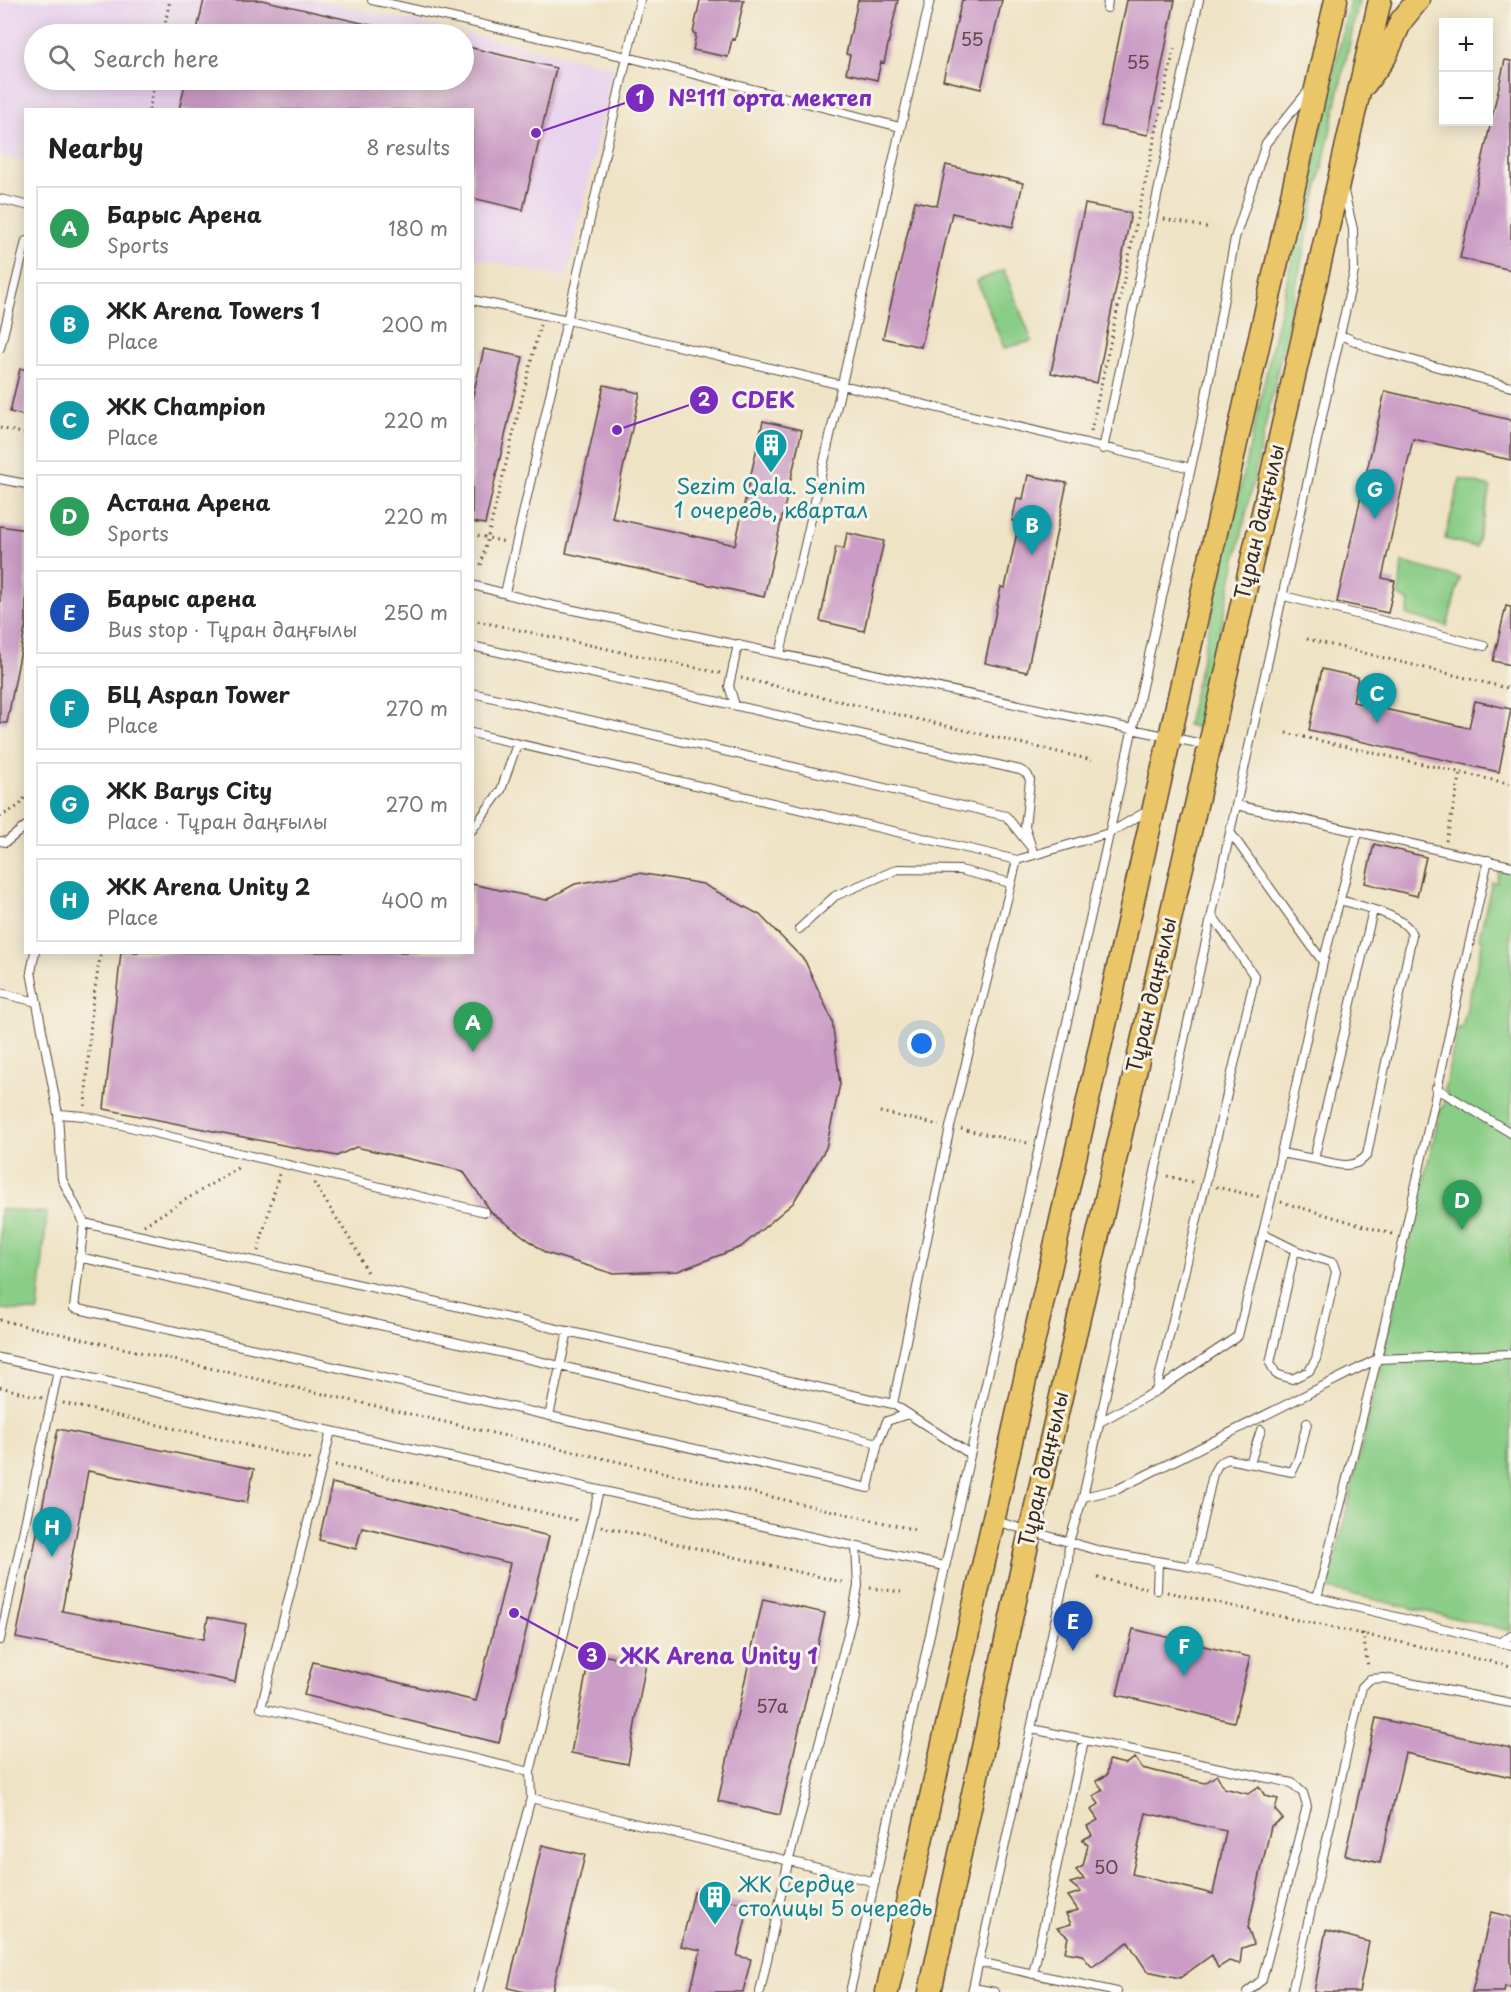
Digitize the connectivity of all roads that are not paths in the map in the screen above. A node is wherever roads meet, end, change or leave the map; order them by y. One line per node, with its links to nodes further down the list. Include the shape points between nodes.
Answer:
1 (372, 0): 8 (lane)
2 (640, 0): 8 (lane)
3 (930, 0): 11 (lane)
4 (1199, 0): 22 (lane)
5 (1380, 0): 10 (main road, Тұран даңғылы)
6 (1418, 0): 10 (main road, via 1401,21 1385,57)
7 (1332, 5): 9 (main road, Тұран даңғылы)
8 (627, 57): 11 (lane); 17 (lane)
9 (1318, 78): 23 (lane, via 1266,143 1235,238); 37 (main road, Тұран даңғылы)
10 (1359, 93): 12 (main road, Тұран даңғылы)
11 (900, 127): 20 (lane)
12 (1341, 176): 18 (lane, via 1353,229 1354,272); 39 (main road, Тұран даңғылы)
13 (0, 199): 14 (lane)
14 (24, 205)
15 (24, 249): 19 (lane)
16 (474, 300): 17 (lane)
17 (568, 320): 20 (lane); 27 (lane)
18 (1341, 335): 21 (lane, via 1375,350); 28 (lane)
19 (0, 348)
20 (841, 384): 22 (lane); 32 (lane)
21 (1511, 387)
22 (1103, 449): 23 (lane)
23 (1191, 468): 35 (lane)
24 (0, 479): 25 (lane)
25 (24, 484)
26 (474, 586): 27 (lane)
27 (504, 593): 29 (lane)
28 (1284, 596): 31 (lane); 40 (lane)
29 (738, 644): 32 (lane); 34 (lane, via 729,686)
30 (474, 646): 34 (lane)
31 (1484, 646)
32 (780, 654): 35 (lane)
33 (474, 693): 48 (lane, via 1006,816)
34 (735, 705): 48 (lane, via 1020,770 1030,780 1024,817)
35 (1132, 729): 37 (lane); 46 (lane)
36 (474, 733): 38 (lane)
37 (1170, 737): 39 (lane); 41 (main road, Тұран даңғылы)
38 (517, 744): 42 (lane, via 501,790); 49 (lane)
39 (1209, 746): 91 (main road, Тұран даңғылы)
40 (1236, 804): 44 (lane); 45 (lane)
41 (1154, 807): 46 (lane); 90 (main road, Тұран даңғылы)
42 (474, 827)
43 (24, 828): 47 (lane, via 6,842)
44 (1230, 832): 55 (lane); 58 (lane)
45 (1358, 832): 50 (lane); 53 (lane)
46 (1109, 833): 48 (lane); 86 (lane)
47 (0, 841)
48 (1034, 852): 49 (lane)
49 (1017, 860): 52 (lane)
50 (1488, 860): 51 (lane); 61 (lane)
51 (1511, 866)
52 (1011, 883): 56 (lane, via 960,870 898,869 834,896); 78 (lane, via 950,1127)
53 (1340, 900): 54 (lane); 58 (lane)
54 (1373, 910): 65 (lane); 65 (lane, via 1404,921 1412,935 1367,1155 1361,1163 1351,1166)
55 (1212, 915): 77 (lane, via 1256,977); 81 (lane)
56 (800, 929)
57 (35, 954): 60 (lane, via 31,972)
58 (1323, 962): 64 (lane)
59 (0, 993): 60 (lane)
60 (37, 1002): 62 (lane)
61 (1436, 1088): 63 (lane); 74 (lane)
62 (58, 1114): 66 (lane, via 84,1116); 67 (lane, via 63,1179)
63 (1511, 1133)
64 (1281, 1153): 65 (lane); 68 (lane)
65 (1314, 1159)
66 (485, 1212)
67 (84, 1223): 70 (lane); 71 (lane)
68 (1263, 1234): 69 (lane); 77 (lane, via 1238,1336)
69 (1295, 1250): 69 (lane, via 1333,1263 1336,1272 1316,1359 1309,1371 1292,1379 1276,1374 1270,1363)
70 (79, 1257): 75 (lane); 80 (lane, via 74,1308)
71 (568, 1331): 75 (lane); 78 (lane)
72 (1511, 1354): 74 (lane)
73 (0, 1358): 76 (lane)
74 (1377, 1359): 89 (lane, via 1118,1489); 98 (lane)
75 (559, 1366): 80 (lane); 85 (lane)
76 (58, 1371): 84 (lane); 100 (lane)
77 (1156, 1391): 81 (lane)
78 (893, 1404): 79 (lane)
79 (909, 1414): 85 (lane, via 887,1421); 86 (lane)
80 (549, 1416): 85 (lane, via 868,1488)
81 (1100, 1422): 89 (lane)
82 (1307, 1423): 87 (lane, via 1292,1472)
83 (1261, 1430): 87 (lane)
84 (331, 1431): 88 (lane); 106 (lane, via 261,1708)
85 (878, 1443)
86 (970, 1454): 95 (lane)
87 (1250, 1463): 96 (lane, via 1228,1459 1219,1463 1213,1474)
88 (599, 1490): 93 (lane); 106 (lane)
89 (1083, 1497): 92 (lane)
90 (993, 1520): 91 (lane); 116 (main road, Тұран даңғылы)
91 (1031, 1530): 92 (lane); 117 (main road, Тұран даңғылы)
92 (1069, 1542): 94 (lane); 104 (lane, via 1068,1563)
93 (856, 1547): 95 (lane); 108 (lane, via 858,1586 851,1623)
94 (1158, 1563): 96 (lane); 97 (lane)
95 (944, 1566): 109 (lane)
96 (1192, 1567): 98 (lane)
97 (1157, 1590)
98 (1317, 1598): 101 (lane)
99 (1511, 1635): 101 (lane)
100 (0, 1640)
101 (1500, 1643): 102 (lane)
102 (1511, 1646)
103 (1511, 1703): 121 (lane, via 1384,1678 1370,1679 1362,1688)
104 (1032, 1729): 105 (lane); 110 (lane)
105 (1084, 1741): 111 (lane); 120 (lane, via 1292,1783 1303,1793 1306,1806 1262,1980)
106 (530, 1772): 107 (lane)
107 (531, 1798): 108 (lane); 113 (lane)
108 (788, 1863): 109 (lane); 114 (lane)
109 (874, 1882): 115 (lane)
110 (979, 1962): 111 (lane); 112 (lane)
111 (1033, 1974): 119 (lane)
112 (973, 1990): 118 (lane)
113 (479, 1992)
114 (760, 1992)
115 (850, 1992)
116 (887, 1992)
117 (930, 1992)
118 (995, 1992)
119 (1117, 1992)
120 (1246, 1992)
121 (1292, 1992)

